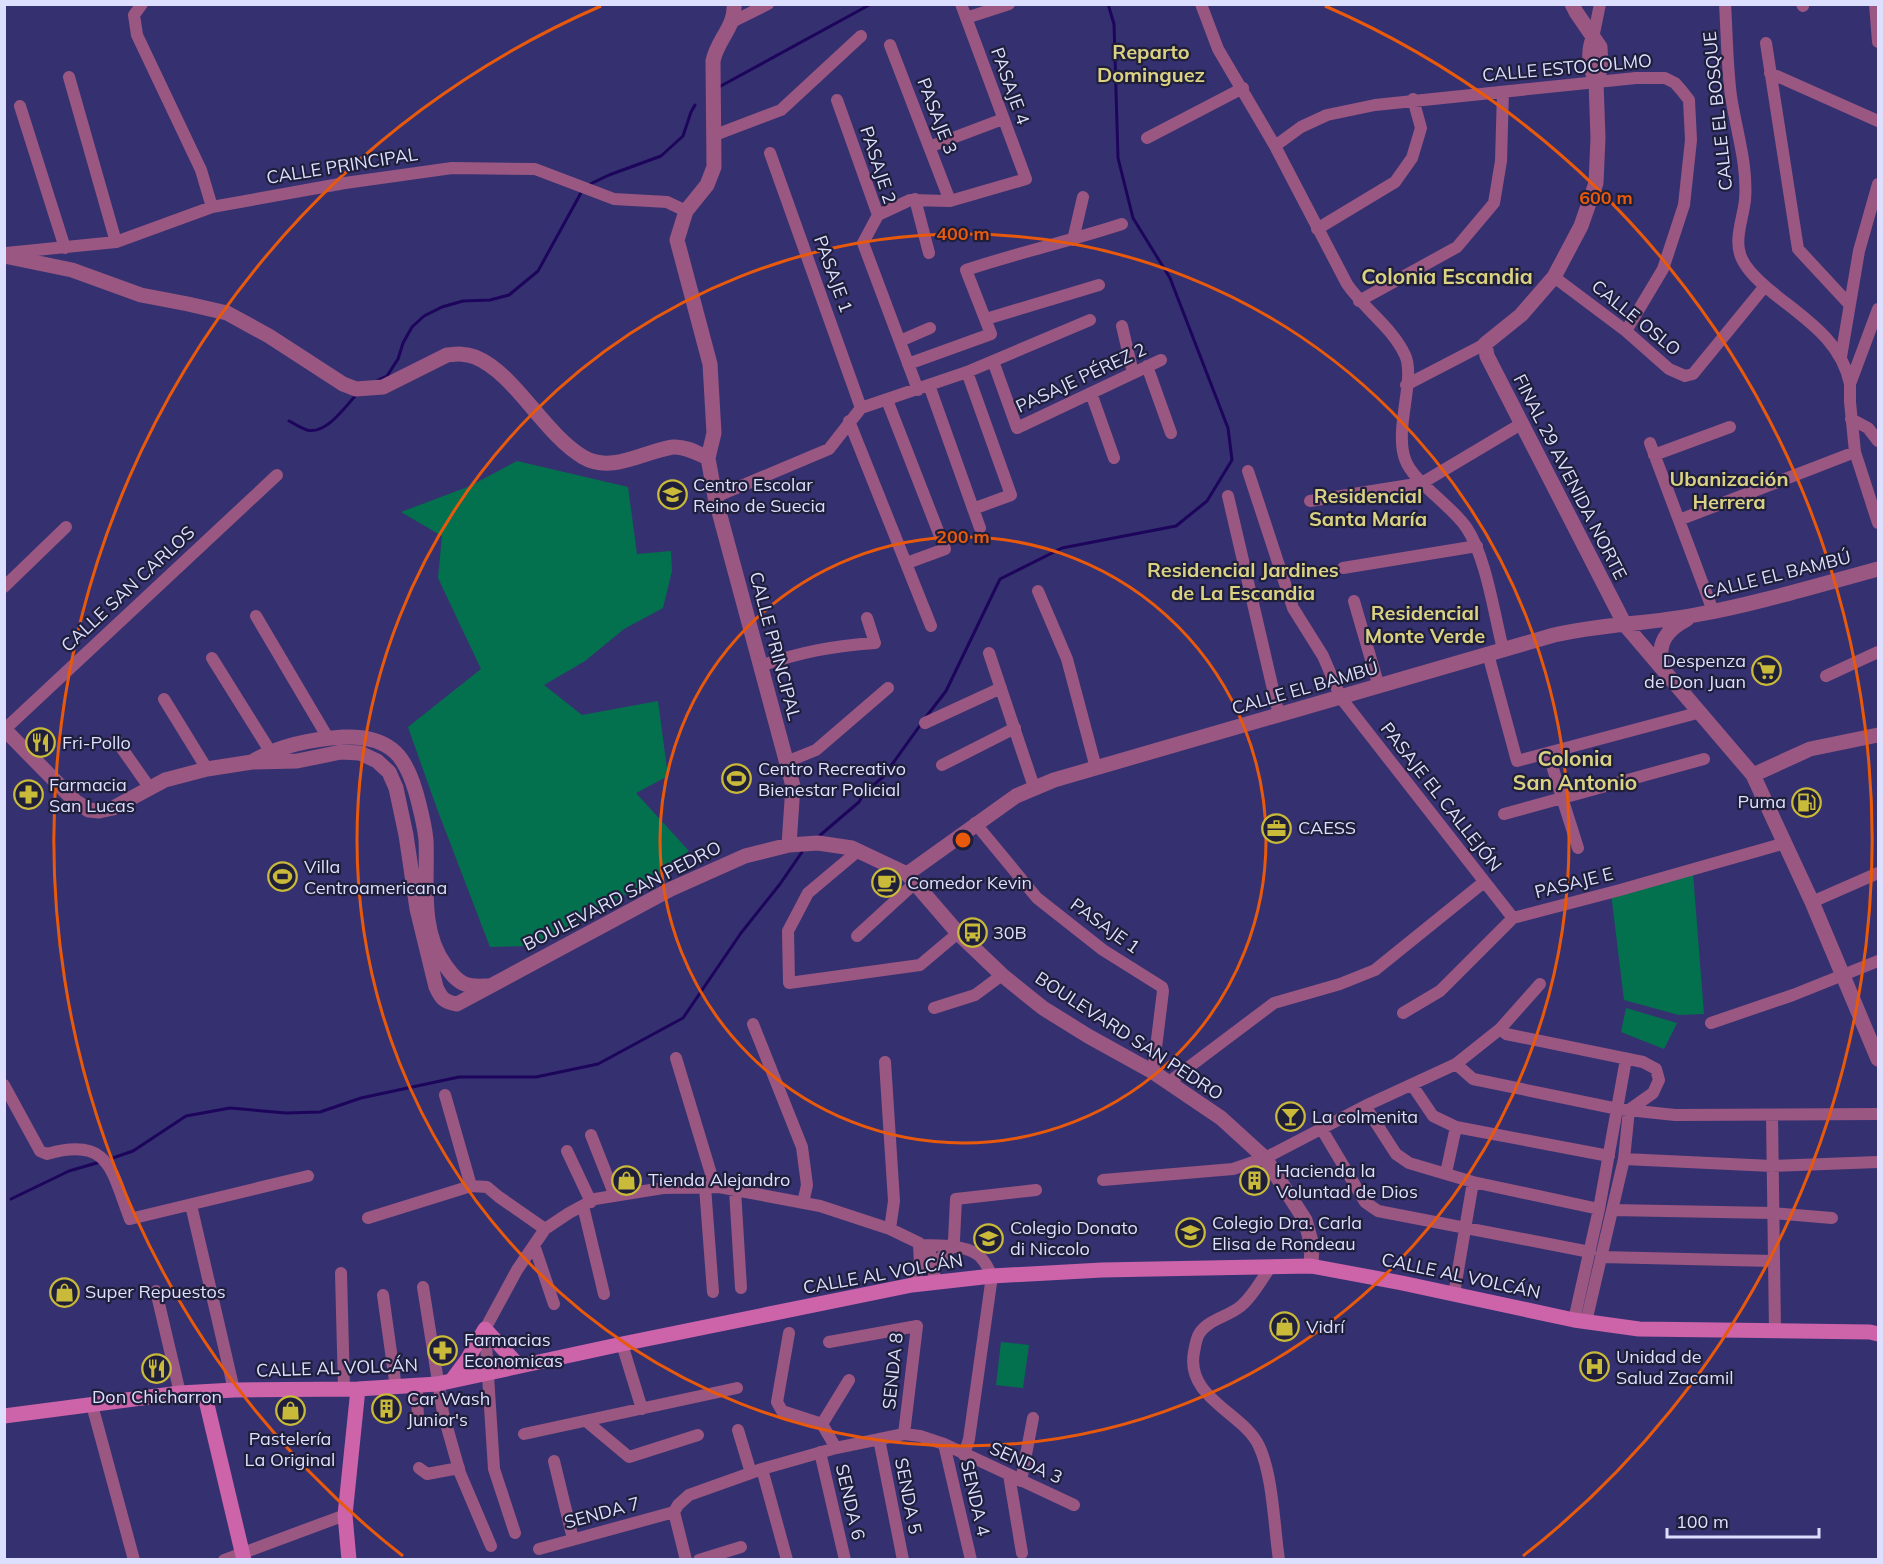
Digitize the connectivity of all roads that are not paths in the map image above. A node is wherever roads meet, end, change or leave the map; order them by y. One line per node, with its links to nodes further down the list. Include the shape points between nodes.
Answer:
1 (142, 4): 37 (street, via 134,15 137,35 201,170)
2 (734, 4): 12 (street)
3 (768, 4): 12 (street)
4 (961, 4): 11 (street, PASAJE 4)
5 (1008, 4): 11 (street)
6 (1201, 4): 21 (street, via 1218,49)
7 (1572, 4): 14 (street)
8 (1600, 4): 14 (street)
9 (1725, 4): 49 (street, CALLE EL BOSQUE, via 1731,95 1742,150 1745,198 1738,247 1743,262)
10 (1875, 4): 15 (street)
11 (966, 18): 26 (street, PASAJE 4)
12 (732, 22): 28 (street, via 718,45 714,61)
13 (861, 36): 28 (street, via 781,110)
14 (1593, 38): 20 (street, via 1600,47 1601,66)
15 (1878, 42)
16 (1766, 43): 18 (street)
17 (890, 45): 31 (street, PASAJE 3)
18 (1770, 73): 27 (street); 51 (street, via 1798,249)
19 (69, 77): 43 (street)
20 (1596, 82): 22 (street, CALLE ESTOCOLMO); 47 (street, via 1596,183 1581,226); 57 (street, CALLE ESTOCOLMO, via 1665,78 1675,83 1689,100 1691,140 1684,205 1664,269)
21 (1243, 88): 29 (street); 30 (street)
22 (1503, 92): 23 (street, CALLE ESTOCOLMO); 50 (street, via 1501,161 1494,203 1457,248)
23 (1413, 99): 30 (street, CALLE ESTOCOLMO, via 1328,115 1301,127); 41 (street, via 1420,128 1412,158 1395,182)
24 (837, 100): 39 (street, PASAJE 2)
25 (20, 106): 44 (street)
26 (1003, 119): 31 (street); 36 (street, PASAJE 4, via 1026,179)
27 (1878, 121)
28 (715, 135): 38 (street, via 712,172)
29 (1147, 138)
30 (1275, 146): 41 (street)
31 (929, 147): 36 (street, PASAJE 3)
32 (770, 153): 72 (street, PASAJE 1)
33 (1878, 184): 51 (street)
34 (1083, 197): 42 (street)
35 (915, 199): 36 (street); 39 (street); 45 (street)
36 (950, 201)
37 (213, 207): 38 (street, CALLE PRINCIPAL, via 452,168 536,169 614,199 667,202); 43 (street, CALLE PRINCIPAL)
38 (686, 211): 80 (street, via 677,240 710,364 714,433)
39 (878, 215): 58 (street, PASAJE 2, via 863,243)
40 (1122, 224): 42 (street)
41 (1317, 229): 50 (street)
42 (1073, 240): 53 (street, via 966,270)
43 (117, 242): 44 (street, CALLE PRINCIPAL)
44 (65, 248): 46 (street, CALLE PRINCIPAL)
45 (929, 253)
46 (4, 255): 80 (street, via 72,270 141,296 227,313 357,389 383,387 447,355 475,357 494,368 557,436 597,463 624,461 673,447)
47 (1554, 277): 57 (street, CALLE OSLO); 59 (street, via 1521,315)
48 (1099, 285): 53 (street)
49 (1765, 286): 57 (street, CALLE OSLO, via 1693,374 1685,376 1669,369); 60 (street, CALLE EL BOSQUE, via 1821,331)
50 (1359, 301): 68 (street, via 1388,330 1405,355)
51 (1849, 304): 60 (street)
52 (1878, 309): 67 (street)
53 (986, 320): 63 (street, via 991,334)
54 (1090, 320): 62 (street)
55 (1122, 326): 66 (street)
56 (930, 328): 58 (street)
57 (1626, 332)
58 (900, 341): 63 (street, PASAJE 2)
59 (1485, 344): 68 (street); 75 (street, FINAL 29 AVENIDA NORTE, via 1487,357)
60 (1841, 357): 67 (street, CALLE EL BOSQUE)
61 (1161, 360): 64 (street, PASAJE PÉREZ 2)
62 (993, 361): 65 (street); 70 (street, PASAJE PÉREZ 2, via 1017,428)
63 (908, 364): 69 (street, PASAJE 2)
64 (1147, 366): 66 (street, PASAJE PÉREZ 2); 77 (street)
65 (967, 372): 69 (street); 88 (street, via 1011,495)
66 (1133, 373): 70 (street, PASAJE PÉREZ 2)
67 (1850, 384): 73 (street)
68 (1406, 385): 84 (street, via 1401,447 1406,462)
69 (924, 388): 71 (street); 88 (street, PASAJE 2)
70 (1091, 393): 81 (street)
71 (887, 400): 72 (street); 94 (street, via 945,549)
72 (861, 408): 74 (street)
73 (1851, 419): 78 (street, via 1868,428); 79 (street)
74 (849, 421): 86 (street, via 829,449); 94 (street)
75 (1521, 424): 84 (street); 104 (street, FINAL 29 AVENIDA NORTE)
76 (1730, 427): 89 (street, via 1652,449)
77 (1170, 433)
78 (1878, 441)
79 (1855, 452): 89 (street); 90 (street)
80 (708, 458): 86 (street, CALLE PRINCIPAL)
81 (1114, 458)
82 (1248, 471): 116 (street, PASAJE EL CALLEJÓN, via 1293,608 1323,656)
83 (277, 475): 122 (street, CALLE SAN CARLOS)
84 (1422, 483): 87 (street); 93 (street, via 1460,518)
85 (1228, 496): 119 (street)
86 (715, 497): 110 (street, CALLE PRINCIPAL)
87 (1310, 501)
88 (973, 509): 92 (street, PASAJE 2)
89 (1678, 520): 100 (street)
90 (1878, 523)
91 (66, 527): 97 (street)
92 (980, 528)
93 (1477, 546): 95 (street); 106 (street)
94 (907, 563): 105 (street)
95 (1343, 568)
96 (1878, 569): 100 (street, CALLE EL BAMBÚ)
97 (4, 587)
98 (1038, 591): 134 (street, via 1067,659)
99 (1354, 601): 113 (street)
100 (1713, 611): 101 (street, CALLE EL BAMBÚ)
101 (1697, 615): 104 (street, CALLE EL BAMBÚ); 111 (street, via 1672,627 1667,634 1660,658)
102 (256, 616): 124 (street)
103 (867, 618): 110 (street, via 875,643 802,652)
104 (1625, 625): 106 (street, CALLE EL BAMBÚ, via 1582,628); 111 (street, FINAL 29 AVENIDA NORTE)
105 (931, 626)
106 (1496, 652): 113 (street, CALLE EL BAMBÚ); 128 (street, via 1517,761)
107 (1878, 652): 112 (street)
108 (989, 653): 115 (street)
109 (212, 658): 127 (street)
110 (760, 666): 132 (street, CALLE PRINCIPAL)
111 (1662, 668): 118 (street, FINAL 29 AVENIDA NORTE)
112 (1826, 676)
113 (1379, 687): 116 (street, CALLE EL BAMBÚ)
114 (888, 688): 132 (street, via 816,750)
115 (1001, 688): 120 (street); 121 (street)
116 (1341, 698): 119 (street, CALLE EL BAMBÚ); 148 (street, PASAJE EL CALLEJÓN)
117 (164, 699): 135 (street)
118 (1701, 712): 128 (street); 136 (street, FINAL 29 AVENIDA NORTE)
119 (1279, 715): 134 (street, CALLE EL BAMBÚ)
120 (925, 723)
121 (1015, 728): 133 (street); 138 (street)
122 (4, 729): 137 (street, BOULEVARD SAN PEDRO, via 64,791 89,810 113,808)
123 (1878, 735): 136 (street, via 1810,749)
124 (328, 738): 126 (street, BOULEVARD SAN PEDRO); 157 (street, BOULEVARD SAN PEDRO, via 375,739 402,759 414,784 426,839 426,905 441,960 465,984)
125 (116, 740): 137 (street)
126 (304, 743): 127 (street, BOULEVARD SAN PEDRO); 129 (street)
127 (270, 751): 131 (street, BOULEVARD SAN PEDRO)
128 (1548, 753): 139 (street)
129 (308, 759): 131 (street, BOULEVARD SAN PEDRO); 157 (street, BOULEVARD SAN PEDRO, via 341,752 360,753 389,772 408,845 417,909 441,998 457,1004)
130 (1704, 759): 139 (street)
131 (252, 762): 135 (street, BOULEVARD SAN PEDRO)
132 (786, 762): 143 (street, CALLE PRINCIPAL, via 793,786)
133 (942, 765)
134 (1096, 768): 138 (street, CALLE EL BAMBÚ)
135 (207, 770): 137 (street, BOULEVARD SAN PEDRO)
136 (1753, 775): 142 (street, FINAL 29 AVENIDA NORTE)
137 (149, 787)
138 (1034, 787): 141 (street, CALLE EL BAMBÚ)
139 (1562, 798): 140 (street); 144 (street)
140 (1504, 814)
141 (975, 823): 147 (street, CALLE EL BAMBÚ); 168 (street, PASAJE 1, via 1037,898 1103,950 1162,987)
142 (1785, 843): 149 (street, FINAL 29 AVENIDA NORTE); 150 (street, PASAJE E)
143 (789, 845): 145 (street, BOULEVARD SAN PEDRO, via 818,843); 157 (street, BOULEVARD SAN PEDRO, via 745,856 671,890)
144 (1578, 848)
145 (858, 851): 147 (street, BOULEVARD SAN PEDRO); 151 (street, via 808,892 788,931 789,983 920,965)
146 (1878, 873): 149 (street)
147 (911, 878): 151 (street, BOULEVARD SAN PEDRO); 152 (street)
148 (1484, 882): 150 (street, PASAJE EL CALLEJÓN); 169 (street, via 1376,970 1274,1003)
149 (1812, 902): 155 (street, FINAL 29 AVENIDA NORTE)
150 (1513, 918): 159 (street, via 1440,991)
151 (958, 933): 154 (street, BOULEVARD SAN PEDRO)
152 (857, 936)
153 (1878, 960): 155 (street)
154 (1002, 975): 158 (street, via 975,995); 168 (street, BOULEVARD SAN PEDRO, via 1043,1008)
155 (1843, 976): 160 (street); 163 (street, FINAL 29 AVENIDA NORTE)
156 (1540, 984): 162 (street)
157 (491, 986)
158 (934, 1008)
159 (1403, 1013)
160 (1711, 1023)
161 (753, 1024): 195 (street, via 802,1147 807,1185)
162 (1500, 1029): 165 (street, via 1506,1034); 167 (street)
163 (1877, 1053)
164 (676, 1058): 191 (street)
165 (1626, 1059): 174 (street); 174 (street, via 1656,1069 1659,1080 1653,1093)
166 (885, 1062): 203 (street, via 894,1201)
167 (1456, 1064): 171 (street); 174 (street, via 1473,1078)
168 (1153, 1072): 169 (street, BOULEVARD SAN PEDRO)
169 (1169, 1082): 182 (street, BOULEVARD SAN PEDRO, via 1221,1118)
170 (4, 1085): 197 (street, via 40,1151 47,1154 85,1148 105,1161 130,1219)
171 (1412, 1085): 173 (street); 177 (street, via 1433,1116)
172 (445, 1095): 190 (street)
173 (1365, 1106): 178 (street); 186 (street, via 1396,1154 1409,1163)
174 (1624, 1109): 176 (street, via 1675,1115); 181 (street); 183 (street)
175 (1878, 1114): 176 (street)
176 (1772, 1115): 185 (street)
177 (1456, 1127): 181 (street); 186 (street)
178 (1321, 1128): 182 (street); 205 (street, via 1365,1202 1378,1211)
179 (591, 1135): 194 (street)
180 (567, 1151): 196 (street)
181 (1609, 1156): 198 (street)
182 (1265, 1158): 188 (street, via 1233,1168); 213 (street, BOULEVARD SAN PEDRO, via 1305,1220 1312,1245)
183 (1624, 1159): 185 (street); 199 (street)
184 (1878, 1162): 185 (street)
185 (1772, 1166): 200 (street)
186 (1446, 1173): 189 (street)
187 (308, 1176): 197 (street)
188 (1103, 1180)
189 (1473, 1182): 198 (street); 205 (street)
190 (471, 1186): 201 (street); 204 (street, via 488,1187)
191 (710, 1187): 192 (street); 194 (street, via 663,1188); 221 (street)
192 (735, 1190): 195 (street); 219 (street)
193 (1036, 1190): 208 (street, via 956,1199)
194 (615, 1196): 196 (street)
195 (803, 1203): 203 (street)
196 (587, 1204): 204 (street); 223 (street)
197 (191, 1205): 241 (street)
198 (1599, 1209): 209 (street)
199 (1612, 1210): 200 (street); 209 (street)
200 (1773, 1213): 202 (street); 210 (street)
201 (368, 1218)
202 (1832, 1218)
203 (890, 1228): 206 (street)
204 (545, 1229): 207 (street)
205 (1466, 1230): 209 (street); 224 (street)
206 (920, 1244): 208 (street); 211 (street, via 930,1253); 217 (street, via 920,1267)
207 (534, 1245): 225 (street); 227 (street)
208 (952, 1246): 211 (street); 215 (street, via 975,1252)
209 (1596, 1255): 210 (street); 226 (street)
210 (1773, 1262): 228 (street)
211 (932, 1264): 216 (street)
212 (1271, 1266): 213 (main road, CALLE AL VOLCÁN); 215 (main road, CALLE AL VOLCÁN); 284 (street, via 1241,1306 1198,1335 1193,1358 1206,1393 1259,1444)
213 (1311, 1266): 224 (main road, CALLE AL VOLCÁN)
214 (341, 1273): 240 (street)
215 (992, 1276): 216 (main road, CALLE AL VOLCÁN); 259 (street)
216 (936, 1283): 217 (main road, CALLE AL VOLCÁN)
217 (912, 1285): 232 (main road, CALLE AL VOLCÁN)
218 (423, 1287): 236 (street)
219 (741, 1288)
220 (156, 1291): 243 (street)
221 (713, 1292)
222 (383, 1294): 238 (street)
223 (604, 1294)
224 (1454, 1294): 226 (main road, CALLE AL VOLCÁN)
225 (554, 1304)
226 (1580, 1321): 228 (main road, CALLE AL VOLCÁN, via 1639,1329)
227 (485, 1329): 233 (main road); 234 (street); 236 (main road, via 467,1360)
228 (1775, 1331): 230 (main road, CALLE AL VOLCÁN)
229 (789, 1333): 250 (street, via 777,1402 782,1411)
230 (1878, 1334)
231 (829, 1342): 253 (street, SENDA 8, via 917,1326)
232 (621, 1344): 233 (main road, CALLE AL VOLCÁN); 245 (street)
233 (518, 1365): 234 (main road, CALLE AL VOLCÁN)
234 (488, 1373): 236 (main road, CALLE AL VOLCÁN); 268 (street, via 494,1469)
235 (849, 1380): 250 (street)
236 (444, 1382): 237 (main road, CALLE AL VOLCÁN); 262 (street)
237 (417, 1386): 238 (main road, CALLE AL VOLCÁN); 249 (street)
238 (396, 1388): 240 (main road, CALLE AL VOLCÁN)
239 (737, 1388): 245 (street)
240 (351, 1389): 241 (main road, CALLE AL VOLCÁN); 267 (main road)
241 (234, 1390): 242 (main road, CALLE AL VOLCÁN)
242 (204, 1392): 243 (main road, CALLE AL VOLCÁN); 274 (main road)
243 (180, 1393): 244 (main road, CALLE AL VOLCÁN)
244 (92, 1405): 246 (main road, CALLE AL VOLCÁN); 275 (street)
245 (642, 1409): 248 (street)
246 (4, 1416)
247 (1033, 1418): 264 (street)
248 (586, 1421): 252 (street); 254 (street, via 629,1457)
249 (418, 1422)
250 (822, 1424): 257 (street)
251 (738, 1430): 263 (street)
252 (524, 1434)
253 (904, 1434): 255 (street); 256 (street, SENDA 3)
254 (698, 1435)
255 (879, 1439): 257 (street); 282 (street, SENDA 5)
256 (944, 1444): 259 (street, SENDA 3); 283 (street, SENDA 4)
257 (836, 1448): 258 (street)
258 (820, 1452): 263 (street); 281 (street, SENDA 6)
259 (964, 1455): 264 (street, SENDA 3)
260 (554, 1461): 269 (street)
261 (419, 1468): 262 (street, via 427,1474)
262 (459, 1468): 270 (street)
263 (757, 1471): 266 (street, via 689,1495); 280 (street)
264 (1015, 1478): 265 (street, SENDA 3); 273 (street)
265 (1074, 1505)
266 (674, 1512): 269 (street, SENDA 7); 278 (street)
267 (345, 1515): 274 (street); 277 (main road)
268 (515, 1533)
269 (573, 1539): 272 (street, SENDA 7)
270 (491, 1546)
271 (741, 1547): 279 (street)
272 (539, 1549)
273 (1022, 1553)
274 (243, 1556): 276 (street)
275 (134, 1560)
276 (224, 1560)
277 (349, 1560)
278 (686, 1560)
279 (699, 1560)
280 (787, 1560)
281 (845, 1560)
282 (903, 1560)
283 (970, 1560)
284 (1279, 1560)

